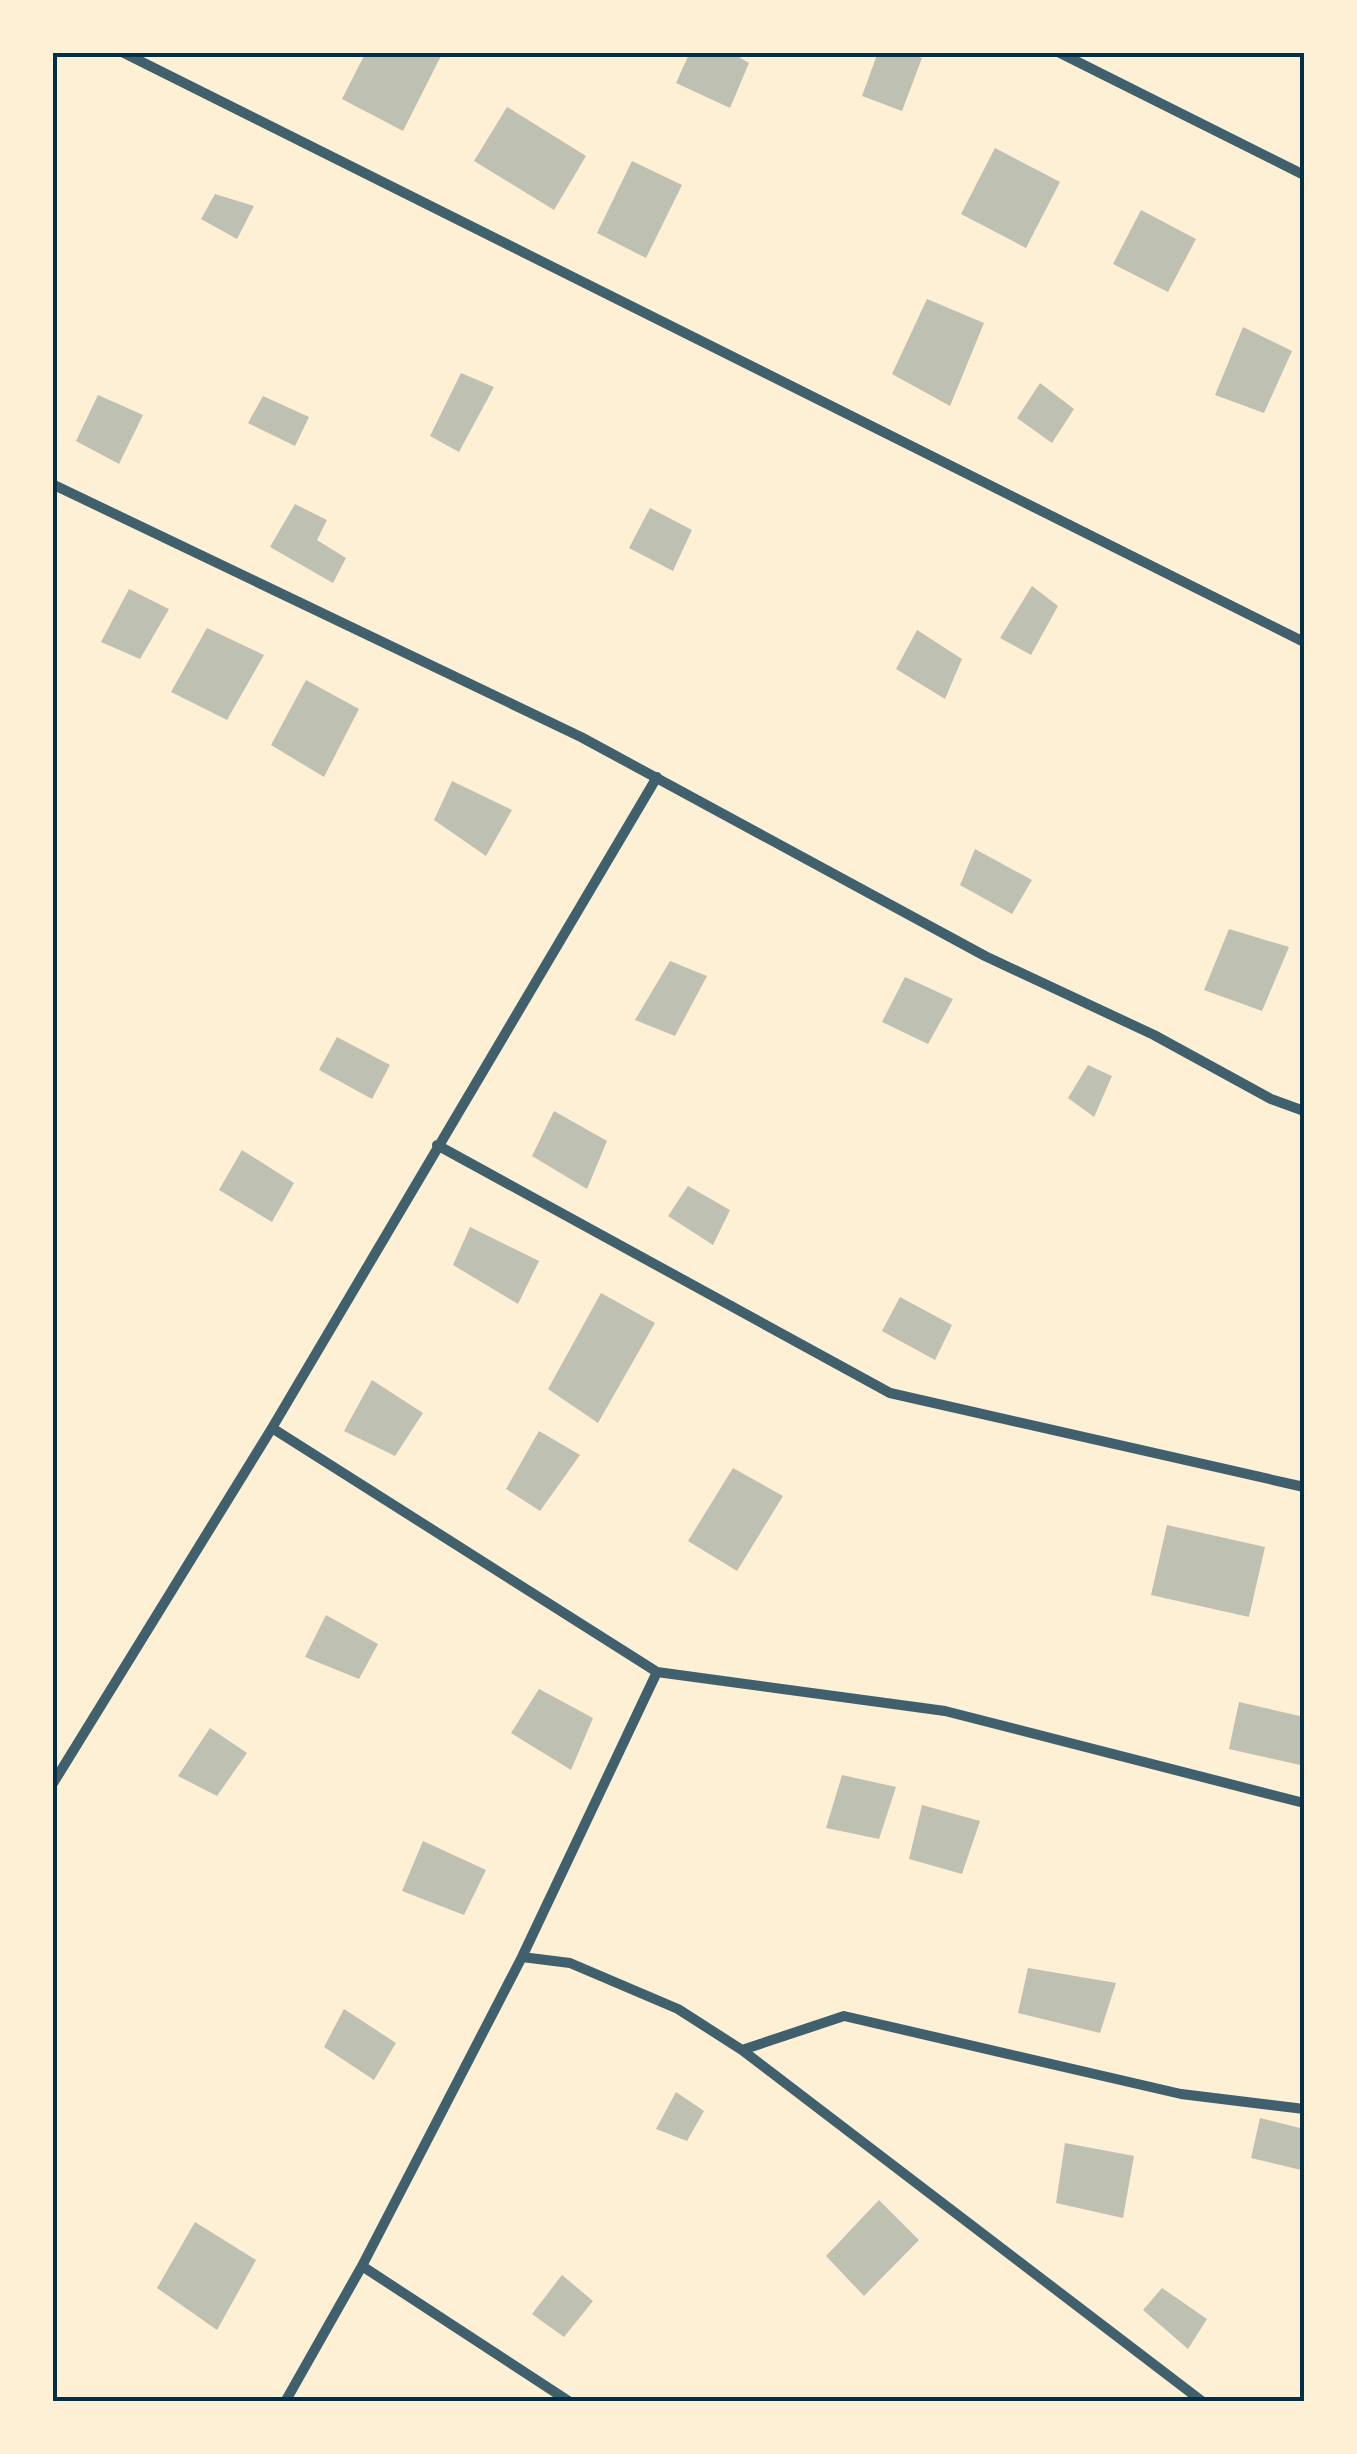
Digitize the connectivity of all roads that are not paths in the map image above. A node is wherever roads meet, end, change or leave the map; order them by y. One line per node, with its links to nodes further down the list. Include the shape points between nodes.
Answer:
1 (122, 52): 5 (street)
2 (1058, 52): 3 (street)
3 (1304, 175)
4 (52, 484): 6 (street)
5 (1304, 642)
6 (657, 777): 7 (street, via 985,956); 8 (street)
7 (1304, 1111)
8 (437, 1144): 9 (street); 10 (street, via 890,1393)
9 (272, 1428): 11 (street); 12 (street)
10 (1304, 1487)
11 (657, 1672): 13 (street, via 944,1711); 14 (street)
12 (52, 1785)
13 (1304, 1803)
14 (522, 1958): 15 (street, via 588,1970 678,2009); 17 (street)
15 (742, 2050): 16 (street, via 844,2016 1182,2094); 20 (street)
16 (1304, 2110)
17 (362, 2266): 18 (street); 19 (street)
18 (285, 2402)
19 (570, 2402)
20 (1203, 2402)

